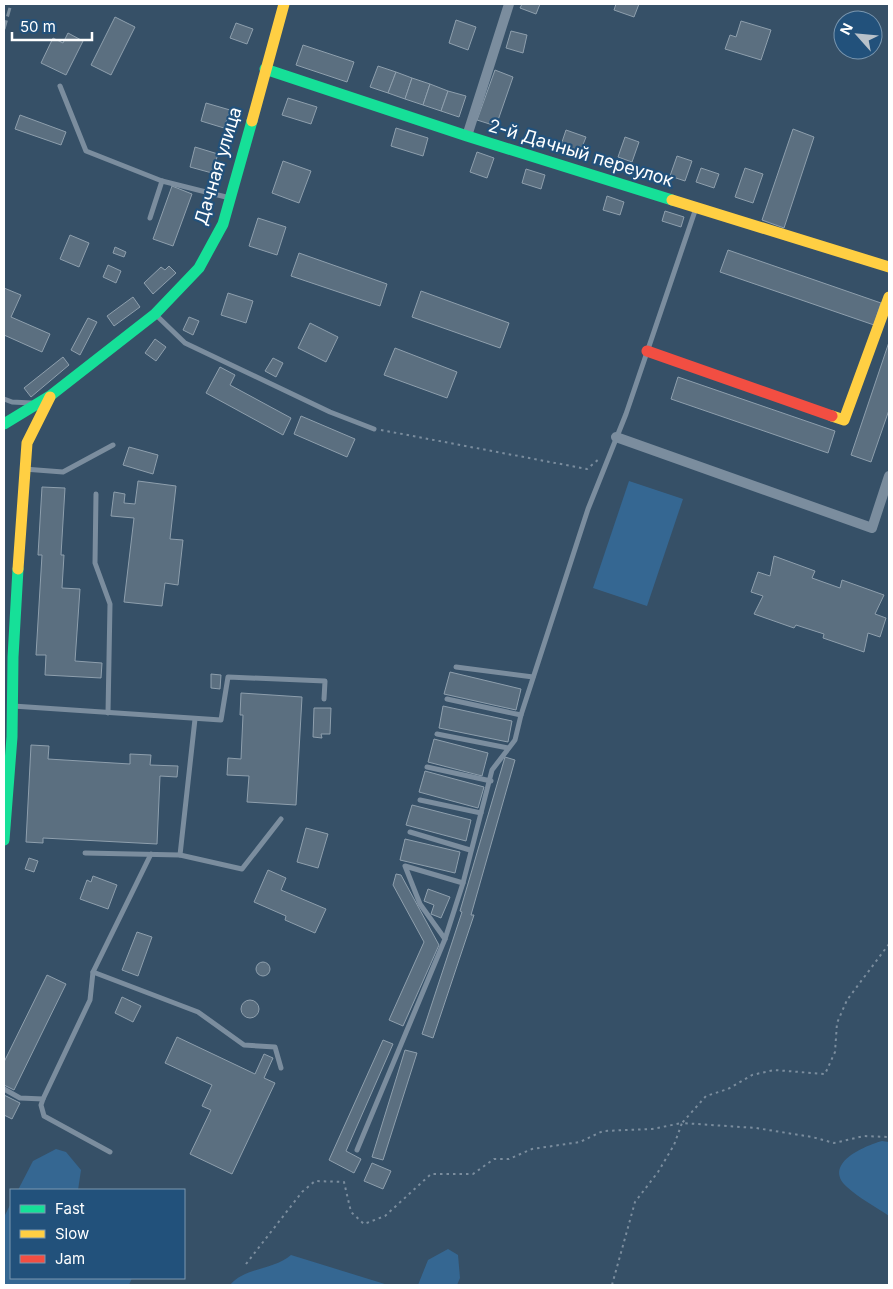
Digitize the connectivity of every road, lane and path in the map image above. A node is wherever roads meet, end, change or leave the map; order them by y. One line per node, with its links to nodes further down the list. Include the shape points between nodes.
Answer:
1 (284, 4): 3 (street, Дачная улица)
2 (509, 4): 5 (street)
3 (264, 69): 5 (street, 2-й Дачный переулок); 7 (street, Дачная улица)
4 (60, 86): 6 (lane, via 86,151)
5 (467, 136): 8 (street, 2-й Дачный переулок)
6 (162, 181): 7 (lane); 9 (lane)
7 (231, 198): 12 (street, Дачная улица, via 223,224 199,268)
8 (696, 207): 10 (street, 2-й Дачный переулок); 13 (lane)
9 (150, 218)
10 (889, 267)
11 (889, 297): 13 (street, via 844,420)
12 (155, 314): 14 (street, Дачная улица); 18 (lane, via 185,343 330,412)
13 (647, 351): 19 (lane)
14 (50, 396): 16 (street, Дачная улица); 22 (street, via 27,443)
15 (4, 399): 16 (lane)
16 (39, 404): 17 (street, Дачная улица)
17 (4, 424)
18 (374, 429): 21 (path, via 587,469)
19 (616, 437): 21 (lane); 23 (street, via 872,528)
20 (113, 445): 22 (lane, via 63,472)
21 (610, 449): 26 (lane)
22 (24, 469): 29 (street)
23 (889, 476)
24 (96, 494): 30 (lane, via 95,563 110,604)
25 (456, 667): 26 (lane)
26 (533, 677): 31 (lane)
27 (324, 699): 32 (lane, via 325,681 228,677 220,720)
28 (447, 699): 31 (lane)
29 (12, 706): 30 (lane); 34 (street)
30 (108, 713): 32 (lane)
31 (521, 715): 35 (lane, via 514,740)
32 (195, 719): 46 (lane)
33 (437, 734): 35 (lane)
34 (8, 737): 42 (street)
35 (508, 748): 37 (lane, via 492,770)
36 (427, 767): 37 (lane)
37 (490, 781): 39 (lane)
38 (420, 800): 39 (lane)
39 (481, 814): 43 (lane)
40 (281, 819): 46 (lane, via 242,869)
41 (410, 832): 43 (lane)
42 (4, 840)
43 (470, 850): 47 (lane)
44 (85, 853): 45 (lane)
45 (152, 854): 46 (lane); 50 (lane)
46 (180, 855)
47 (463, 883): 48 (lane); 48 (lane, via 405,866 420,904)
48 (445, 939): 56 (lane)
49 (889, 944): 54 (path, via 847,1000 837,1022 835,1052 826,1074 774,1070 752,1075 728,1089 706,1096)
50 (94, 972): 51 (lane, via 198,1012 244,1045 275,1047); 53 (lane, via 90,1000)
51 (281, 1068)
52 (4, 1089): 53 (lane, via 20,1098)
53 (43, 1099): 57 (lane, via 44,1116)
54 (682, 1123): 55 (path, via 756,1128 834,1143 864,1136); 58 (path, via 652,1129 603,1131 580,1142 532,1148 509,1158 494,1159 473,1174 431,1174 385,1216 364,1224 351,1212 344,1182 315,1181 302,1192); 59 (path, via 658,1172 635,1202)
55 (889, 1137)
56 (357, 1150)
57 (110, 1152)
58 (246, 1264)
59 (612, 1285)

